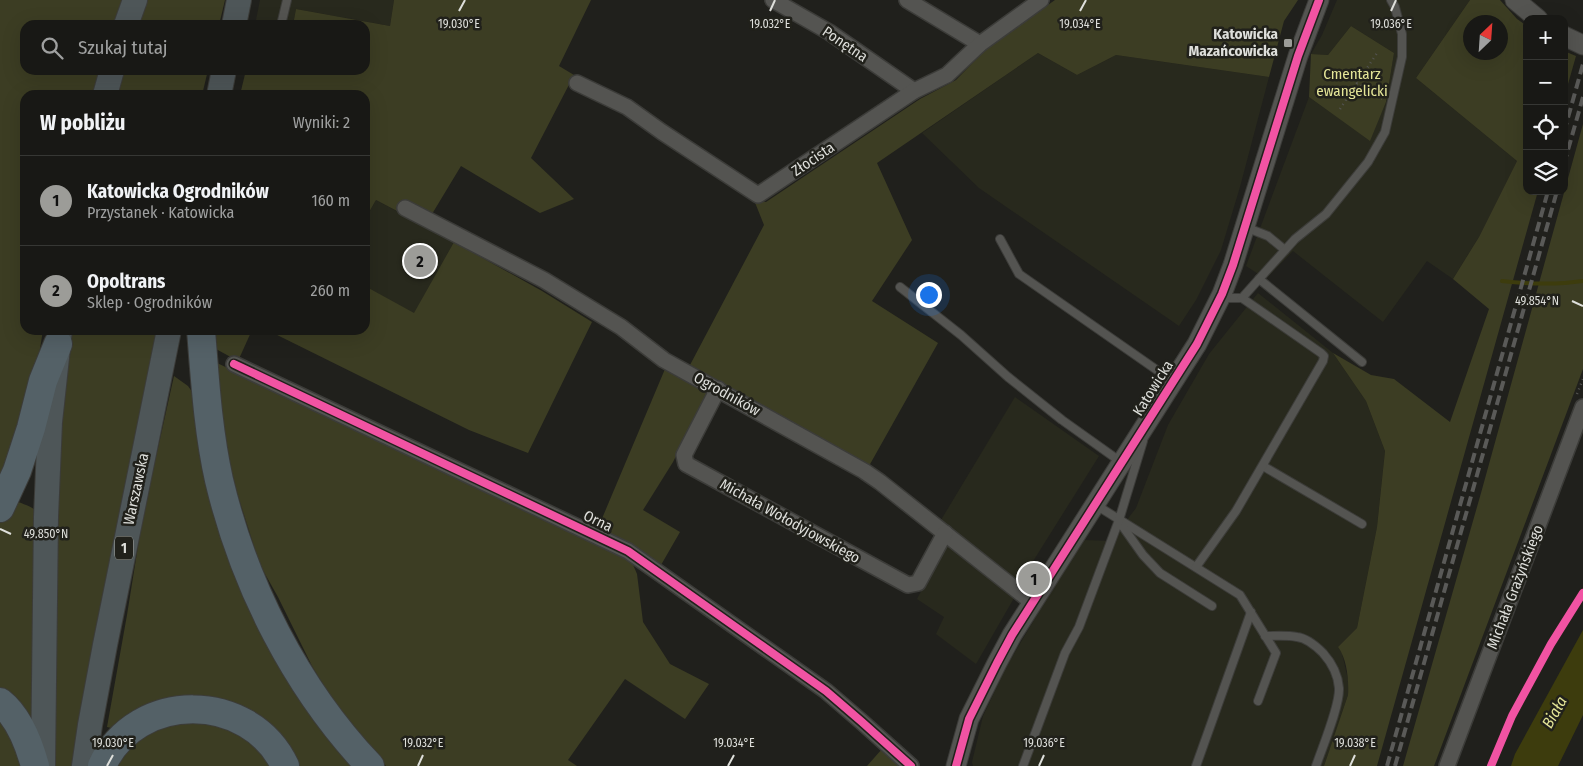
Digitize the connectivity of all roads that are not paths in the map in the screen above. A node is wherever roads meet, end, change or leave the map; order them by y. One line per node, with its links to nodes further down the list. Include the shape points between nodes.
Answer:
1 (135, 0): 11 (main road)
2 (239, 0): 12 (main road)
3 (287, 0): 13 (lane)
4 (773, 0): 22 (street, Ponętna, via 829,32)
5 (907, 0): 15 (street)
6 (1041, 0): 15 (street, Złocista)
7 (1319, 0): 24 (street, Katowicka, via 1298,56)
8 (1391, 0): 26 (lane, via 1402,34 1402,58 1385,132 1368,162 1326,214)
9 (1515, 0): 10 (street)
10 (1533, 15)
11 (128, 20)
12 (235, 20)
13 (282, 20)
14 (1568, 38): 16 (street)
15 (980, 44): 22 (street, Złocista, via 947,74)
16 (1583, 45)
17 (111, 75): 20 (main road)
18 (223, 75): 21 (main road)
19 (578, 83): 22 (street, Złocista, via 627,107 758,195)
20 (106, 90)
21 (220, 90)
22 (914, 91)
23 (405, 208): 37 (street, Ogrodników, via 544,280 621,327 664,360)
24 (1245, 227): 26 (lane, via 1268,236); 29 (street, Katowicka)
25 (1000, 239): 36 (lane, via 1019,274)
26 (1286, 250): 27 (lane)
27 (1259, 280): 30 (lane); 34 (lane)
28 (900, 287): 40 (lane, via 1062,420)
29 (1220, 298): 30 (lane); 36 (street, Katowicka)
30 (1242, 298): 41 (lane, via 1324,356)
31 (169, 335): 56 (main road, Warszawska / 1, via 107,636)
32 (201, 335): 59 (highway, via 219,480 256,591 298,672)
33 (59, 337): 43 (highway, via 31,428); 55 (main road, via 50,422 46,517)
34 (1362, 362)
35 (234, 364): 60 (street, Orna, via 628,551 826,691)
36 (1174, 382): 39 (street, Katowicka)
37 (718, 389): 46 (street, Ogrodników, via 864,471); 46 (street, Michała Wołodyjowskiego, via 684,455 686,464 908,585 918,583)
38 (1583, 407): 65 (street, Michała Grażyńskiego)
39 (1151, 418): 40 (street, Katowicka); 44 (lane)
40 (1123, 463): 42 (street, Katowicka)
41 (1263, 466): 45 (lane); 47 (lane)
42 (1096, 505): 44 (lane); 48 (street, Katowicka)
43 (0, 508)
44 (1119, 520): 47 (lane); 49 (lane, via 1160,573); 62 (lane)
45 (1362, 524)
46 (945, 533): 48 (street, Ogrodników)
47 (1196, 567): 50 (lane, via 1240,595)
48 (1033, 603): 61 (street, Katowicka, via 1008,642 977,702)
49 (1212, 606)
50 (1251, 612): 51 (lane); 63 (lane)
51 (1266, 636): 52 (lane, via 1276,653); 64 (lane, via 1305,639 1329,659 1336,674 1338,699)
52 (1258, 701)
53 (0, 702): 54 (highway, via 16,721)
54 (35, 766)
55 (43, 766)
56 (84, 766)
57 (102, 766): 58 (highway, via 117,742 132,729 159,714 186,709 213,710 239,719 269,742)
58 (285, 766)
59 (370, 766)
60 (911, 766)
61 (956, 766)
62 (1024, 766)
63 (1196, 766)
64 (1316, 766)
65 (1447, 766)

